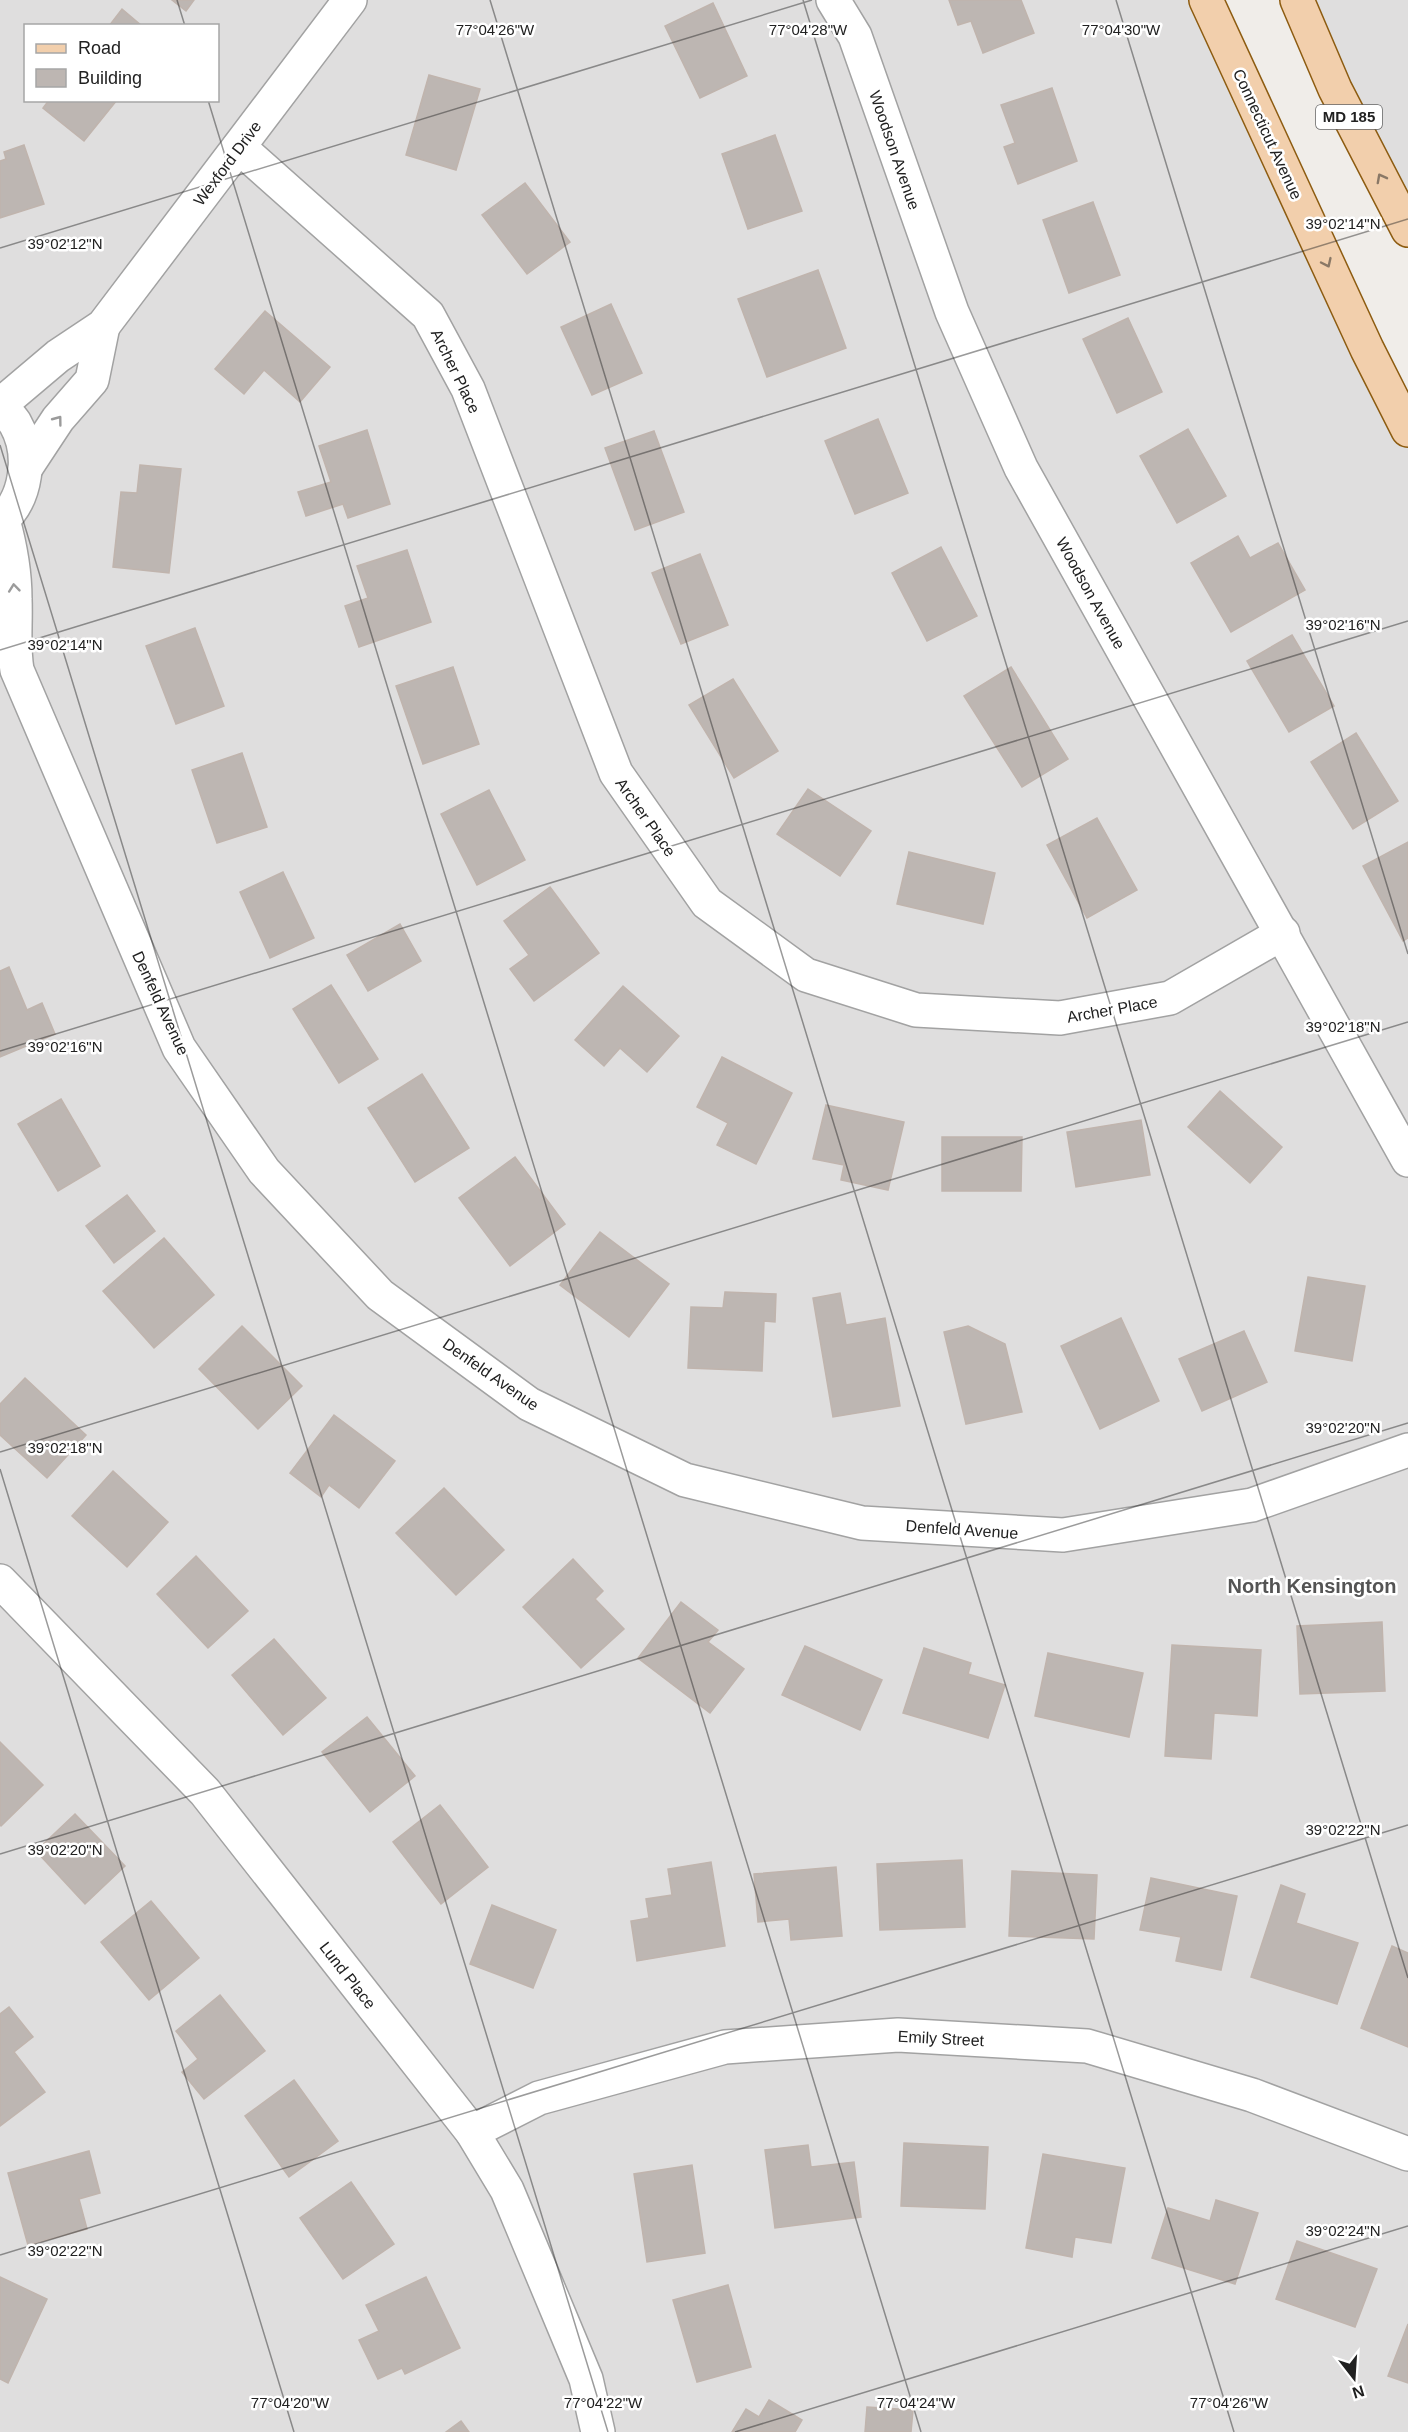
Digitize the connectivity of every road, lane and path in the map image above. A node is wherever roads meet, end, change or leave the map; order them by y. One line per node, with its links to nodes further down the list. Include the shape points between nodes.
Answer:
1 (350, 0): 5 (street, Wexford Drive)
2 (832, 0): 13 (street, Woodson Avenue, via 855,36 952,312 1021,468)
3 (1206, 0): 9 (main road, Connecticut Avenue, one-way to 9)
4 (1297, 0): 6 (main road, MD 185, one-way to 4, via 1335,89)
5 (239, 147): 7 (street, Wexford Drive); 13 (street, Archer Place, via 428,315 468,389 616,773 706,903 806,975 916,1010 1060,1018 1170,998)
6 (1408, 230)
7 (103, 326): 8 (street, Wexford Drive, via 58,356); 10 (street, Wexford Drive, one-way to 7, via 58,419 92,380)
8 (0, 405): 10 (street, via 15,424)
9 (1408, 430)
10 (26, 469): 11 (street, via 15,505)
11 (1, 521): 12 (street, Denfeld Avenue, one-way to 11, via 15,598 9,542)
12 (8, 651): 15 (street, Denfeld Avenue, via 179,1048 258,1161 380,1295 529,1404 685,1480 862,1523 1063,1535 1252,1505)
13 (1283, 933): 14 (street, Woodson Avenue)
14 (1408, 1160)
15 (1408, 1450)
16 (0, 1581): 17 (street, Lund Place, via 205,1792)
17 (472, 2132): 18 (street, Emily Street, via 539,2098 726,2047 898,2035 1087,2046 1252,2095); 19 (street, Lund Place, via 507,2190 586,2379)
18 (1408, 2154)
19 (598, 2432)

